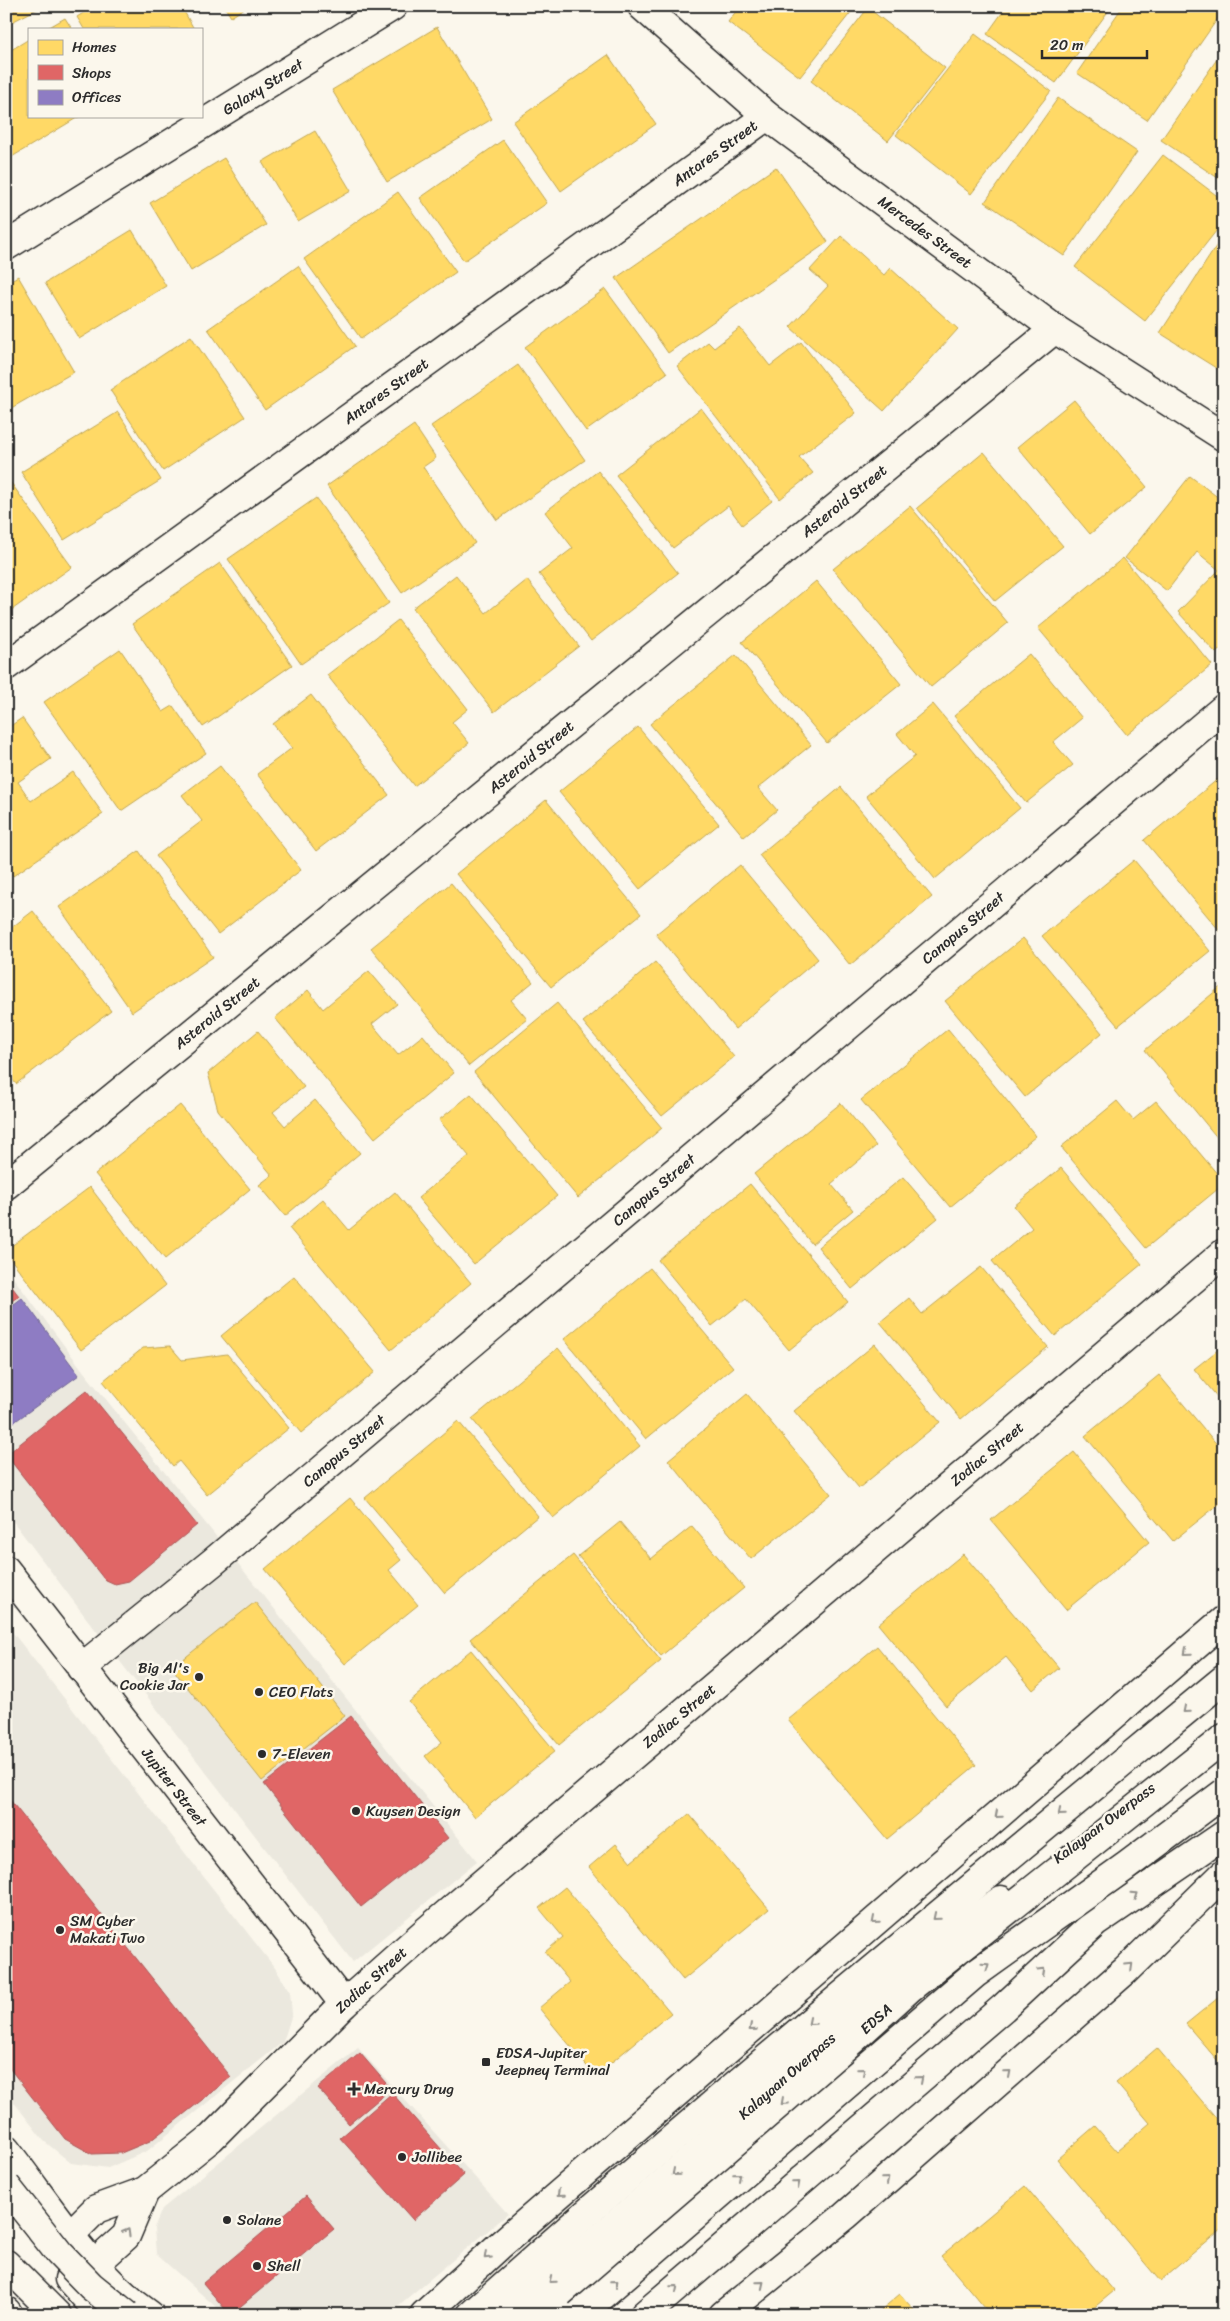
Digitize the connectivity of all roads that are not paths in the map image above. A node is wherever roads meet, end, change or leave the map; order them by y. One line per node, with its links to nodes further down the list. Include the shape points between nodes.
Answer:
1 (393, 6): 4 (main road, Galaxy Street)
2 (642, 6): 3 (main road, Mercedes Street)
3 (767, 116): 5 (main road, Mercedes Street); 7 (main road, Antares Street)
4 (6, 246)
5 (1055, 329): 6 (main road, Mercedes Street); 9 (main road, Asteroid Street)
6 (1224, 436)
7 (6, 666)
8 (1224, 708): 13 (main road, Canopus Street, via 221,1555)
9 (6, 1185)
10 (1224, 1253): 20 (main road, Zodiac Street)
11 (6, 1570): 13 (main road, Jupiter Street)
12 (1224, 1620): 32 (main road, one-way to 32, via 499,2246)
13 (81, 1668): 20 (main road, Jupiter Street)
14 (1224, 1679): 33 (main road, one-way to 33, via 879,1964)
15 (1224, 1732): 34 (main road, Kalayaan Overpass, one-way to 34, via 939,1945 552,2279)
16 (1224, 1738): 35 (main road, EDSA, one-way to 35, via 911,1987 613,2257)
17 (1224, 1793): 36 (main road, one-way to 17, bridge, via 976,1973)
18 (1224, 1835): 37 (main road, one-way to 18, via 1003,2008 1095,1923)
19 (1224, 1874): 38 (main road, one-way to 19, via 845,2216 1117,1978)
20 (344, 2004): 22 (main road, Zodiac Street, via 211,2138)
21 (11, 2168): 23 (main road); 29 (main road, via 29,2226 42,2250); 30 (main road, bridge, via 58,2253)
22 (144, 2191): 23 (main road, Zodiac Street, via 96,2209); 25 (main road, Zodiac Street, one-way to 22, via 126,2236)
23 (70, 2235): 25 (main road)
24 (6, 2264): 28 (main road)
25 (95, 2264): 31 (main road)
26 (6, 2311): 27 (main road)
27 (9, 2315)
28 (57, 2315)
29 (102, 2315)
30 (127, 2315)
31 (150, 2315)
32 (424, 2315)
33 (471, 2315)
34 (498, 2315)
35 (542, 2315)
36 (579, 2315)
37 (644, 2315)
38 (723, 2315)

